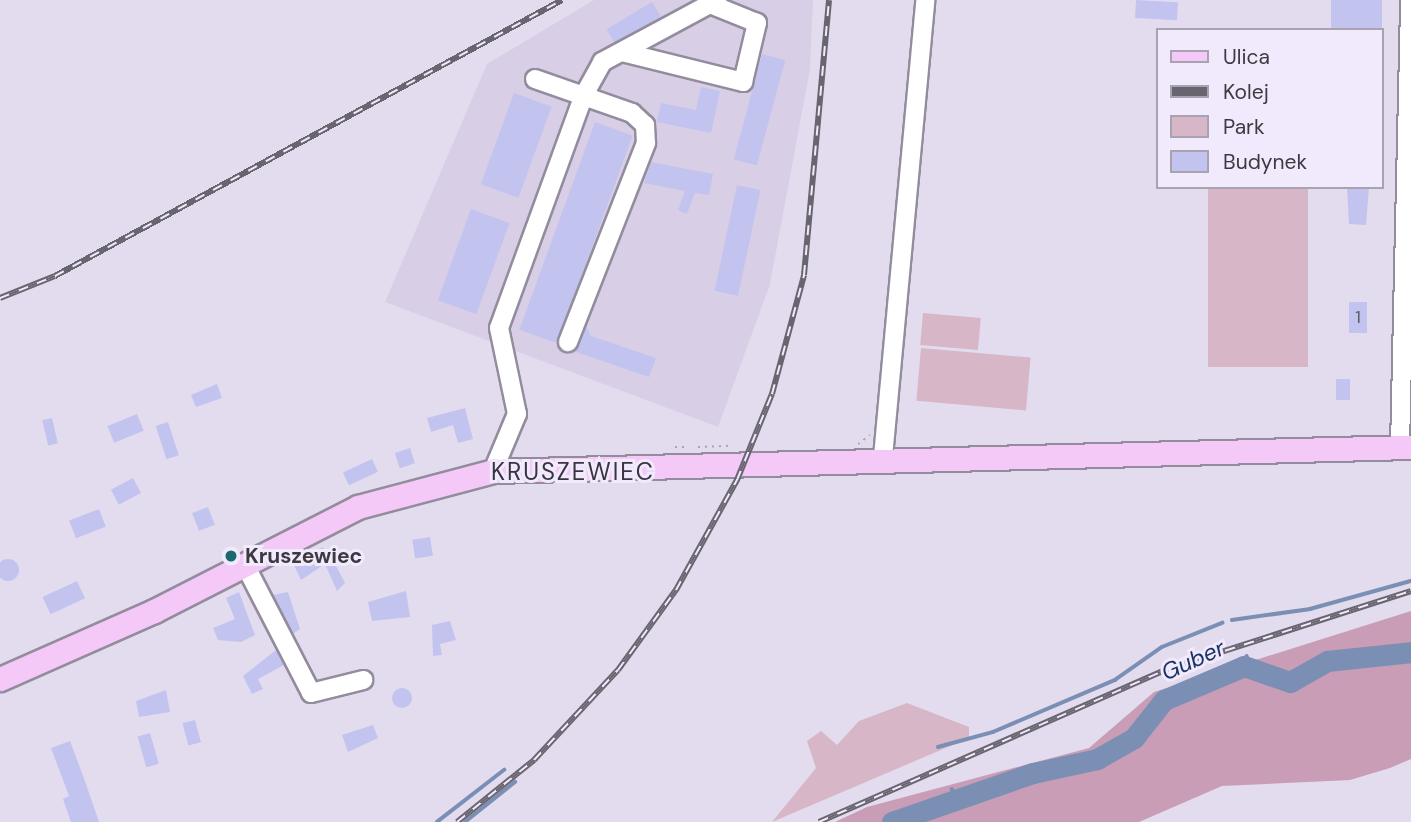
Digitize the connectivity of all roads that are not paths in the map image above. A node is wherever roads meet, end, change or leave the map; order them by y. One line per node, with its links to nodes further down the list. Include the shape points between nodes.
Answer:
1 (925, 0): 9 (street)
2 (1410, 0): 8 (street)
3 (716, 3): 4 (street); 4 (street, via 757,23 743,82)
4 (622, 52): 6 (street, via 602,62)
5 (535, 79): 6 (street)
6 (584, 95): 7 (street, via 632,113 645,125 646,143); 10 (street, via 499,328 517,414)
7 (568, 342)
8 (1406, 447): 9 (main road)
9 (883, 457): 10 (main road)
10 (493, 471): 11 (main road, via 390,495)
11 (244, 563): 12 (main road); 13 (street, via 311,693)
12 (0, 678)
13 (363, 680)

